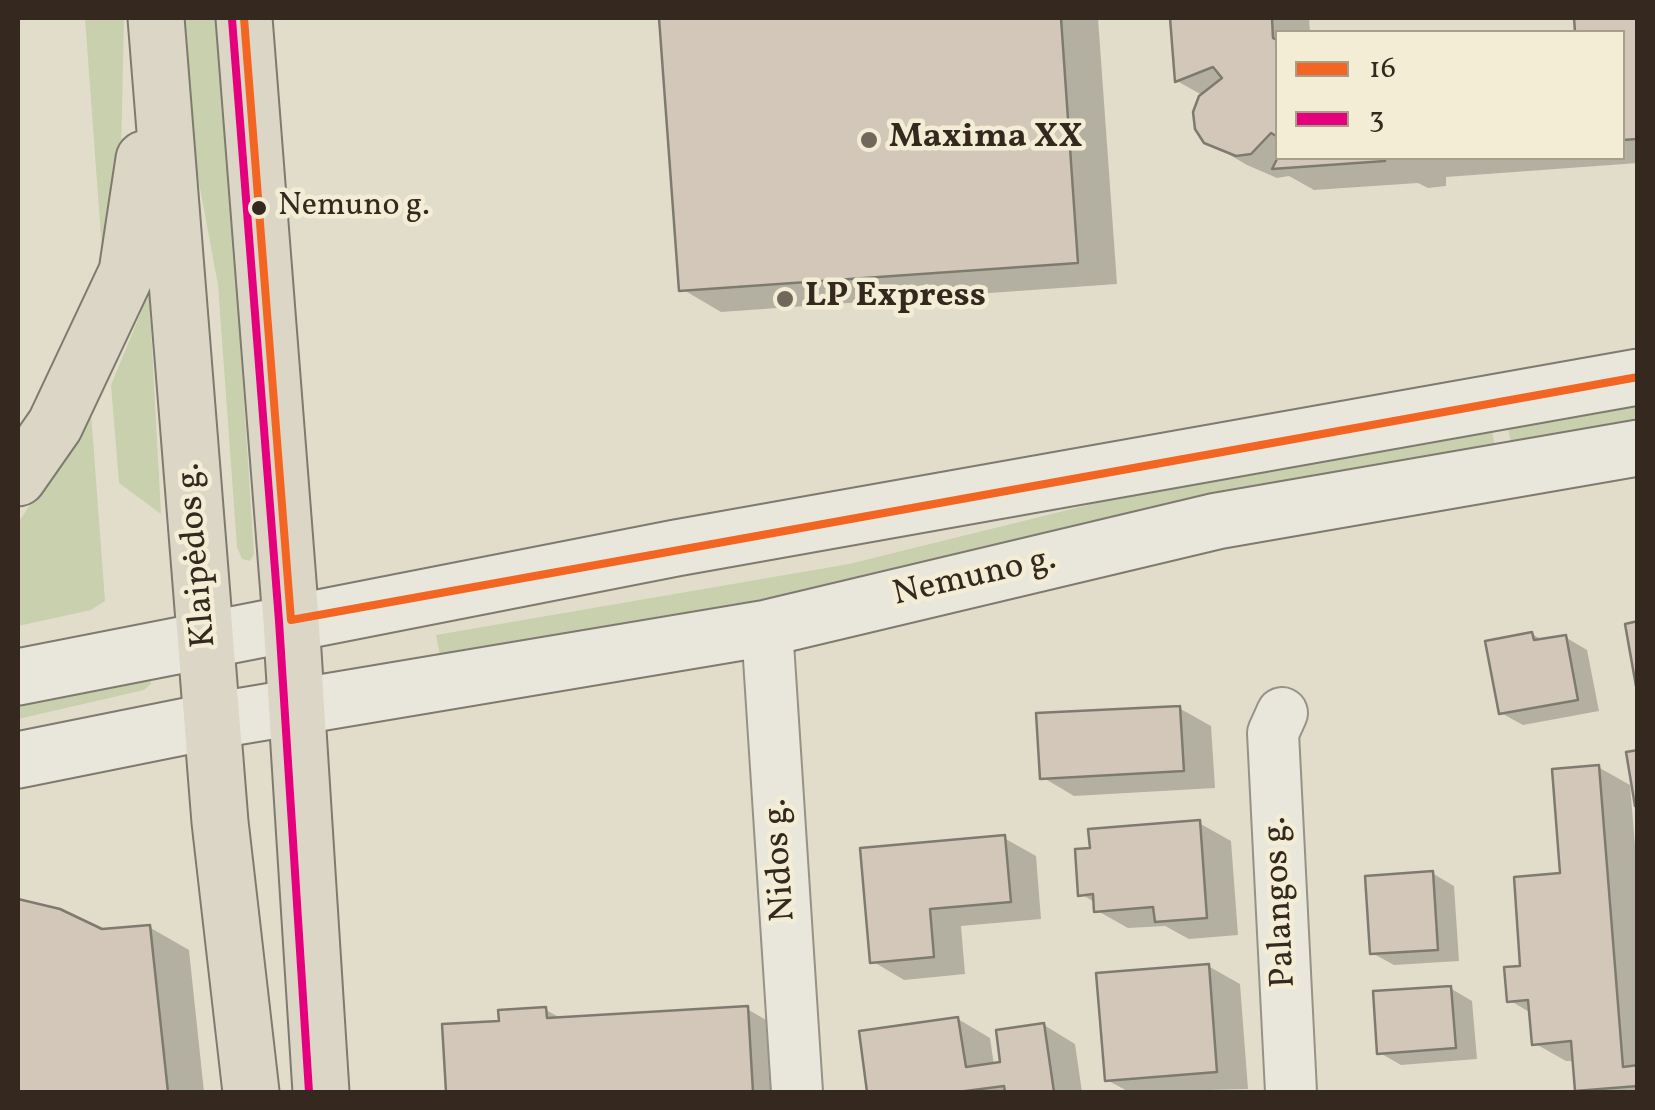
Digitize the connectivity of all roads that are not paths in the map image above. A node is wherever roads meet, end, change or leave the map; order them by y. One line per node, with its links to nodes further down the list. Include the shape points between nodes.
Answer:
1 (244, 18): 6 (highway)
2 (157, 40): 5 (highway, via 127,272 55,425); 8 (highway, Klaipėdos g.)
3 (1638, 378): 6 (main road)
4 (1638, 448): 7 (main road, Nemuno g., via 1217,521)
5 (18, 478)
6 (292, 620): 8 (main road); 10 (highway)
7 (767, 628): 10 (main road, Nemuno g.); 16 (street, Nidos g.)
8 (206, 637): 9 (main road); 12 (highway, Klaipėdos g.)
9 (18, 677)
10 (296, 708): 12 (main road, Nemuno g.); 15 (highway)
11 (1282, 714): 17 (street, Palangos g., via 1273,733)
12 (212, 722): 13 (main road, Nemuno g.); 14 (highway, Klaipėdos g.)
13 (18, 760)
14 (251, 1092)
15 (322, 1092)
16 (797, 1092)
17 (1291, 1092)

